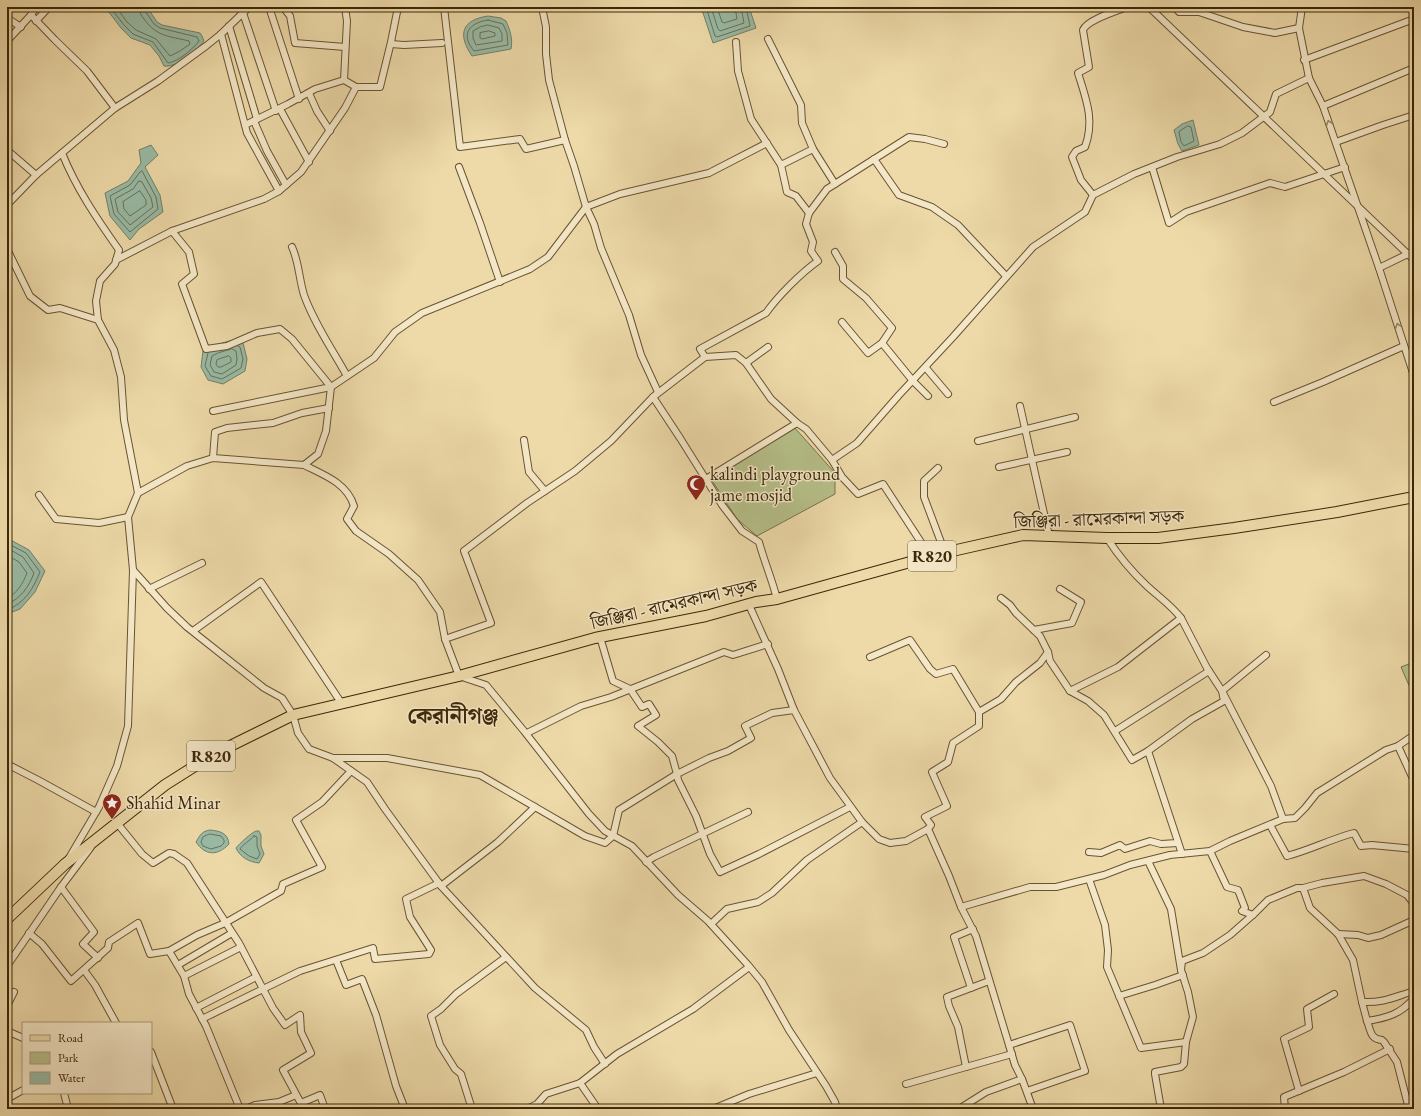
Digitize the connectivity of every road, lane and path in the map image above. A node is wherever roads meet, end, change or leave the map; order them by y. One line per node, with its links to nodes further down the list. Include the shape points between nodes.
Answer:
1 (36, 7): 15 (street)
2 (49, 7): 18 (street)
3 (251, 7): 14 (street)
4 (269, 7): 35 (street)
5 (283, 7): 28 (street, via 290,16 296,43)
6 (344, 7): 28 (street, via 347,21)
7 (398, 7): 27 (street)
8 (444, 7): 43 (street, via 460,147 520,139 526,149)
9 (542, 7): 43 (street, via 546,27 549,80)
10 (1127, 7): 60 (street, via 1085,26 1083,30 1089,67 1078,73 1088,105 1089,136 1085,147 1076,151 1072,157 1081,180)
11 (1149, 7): 70 (street)
12 (1175, 7): 21 (street, via 1179,12 1199,12 1243,27 1275,33)
13 (1302, 7): 21 (street)
14 (243, 13): 19 (street); 38 (street)
15 (31, 15): 18 (street); 20 (street)
16 (7, 18): 20 (street)
17 (1414, 19): 29 (street)
18 (36, 21): 37 (street, via 86,71)
19 (229, 26): 22 (street); 40 (street)
20 (20, 27): 24 (street)
21 (1299, 28): 29 (street)
22 (221, 34): 37 (street, via 158,81); 41 (street)
23 (768, 39): 47 (street, via 801,105 802,122)
24 (7, 42)
25 (736, 42): 45 (street, via 738,71 751,119)
26 (442, 43): 27 (street)
27 (391, 44): 33 (street, via 380,87)
28 (346, 47): 32 (street)
29 (1304, 60): 31 (street)
30 (1414, 68): 36 (street)
31 (1308, 78): 36 (street); 54 (street, via 1276,94 1270,112 1242,133 1220,144)
32 (344, 80): 33 (street); 34 (street)
33 (356, 86): 42 (street)
34 (309, 93): 35 (street); 42 (street, via 316,111)
35 (299, 99): 38 (street)
36 (1323, 106): 44 (street, one-way to 36)
37 (115, 108): 49 (street)
38 (278, 110): 40 (street); 51 (street)
39 (1414, 115): 44 (street)
40 (256, 120): 41 (street); 58 (street, via 267,151)
41 (245, 125): 59 (street)
42 (330, 131): 51 (street)
43 (565, 140): 62 (street)
44 (1336, 142): 55 (street)
45 (767, 143): 52 (street); 62 (street, via 709,172 620,194)
46 (944, 144): 50 (street, via 909,137)
47 (813, 149): 52 (street); 57 (street)
48 (7, 150): 56 (street)
49 (62, 153): 56 (street); 69 (street, via 85,201 119,250)
50 (874, 159): 57 (street); 72 (street, via 899,195 932,207 958,225)
51 (309, 162): 58 (street)
52 (781, 165): 63 (street, via 787,192 796,196)
53 (459, 167): 73 (street)
54 (1152, 167): 55 (street, via 1169,223 1186,212 1270,183 1285,187); 60 (street)
55 (1344, 167): 71 (street)
56 (36, 175): 61 (street)
57 (835, 184): 63 (street, via 827,189)
58 (286, 185): 59 (street)
59 (279, 191): 64 (street, via 264,199)
60 (1093, 195): 72 (street, via 1085,212 1033,247)
61 (7, 205)
62 (586, 207): 73 (street, via 548,256 530,270); 86 (street, via 629,315 641,355)
63 (808, 213): 79 (street, via 806,224 813,242 811,250 818,261 766,312 700,349)
64 (172, 231): 69 (street); 85 (street, via 189,252 194,274 182,284 206,349 227,346 257,333 280,329 292,339)
65 (292, 247): 82 (street, via 297,258 299,278 312,314)
66 (7, 250): 74 (street, via 30,296 48,310 60,308)
67 (1414, 251): 71 (street)
68 (835, 252): 76 (street, via 843,266 842,279 866,298 892,328)
69 (116, 260): 74 (street, via 100,281 96,301)
70 (1414, 260)
71 (1380, 268): 77 (street, one-way to 71)
72 (1006, 276): 81 (street)
73 (500, 282): 82 (street, via 422,313 395,332 374,358)
74 (98, 320): 108 (street, via 114,350 121,377 124,420)
75 (842, 322): 76 (street, via 868,353)
76 (882, 343): 84 (street)
77 (1404, 346): 83 (street); 90 (street)
78 (768, 347): 80 (street)
79 (705, 356): 80 (street, via 736,355); 86 (street)
80 (746, 363): 95 (street, via 772,399)
81 (926, 368): 84 (street); 87 (street)
82 (347, 376): 85 (street)
83 (1414, 376)
84 (914, 380): 89 (street); 101 (street, via 858,443)
85 (331, 387): 92 (street); 93 (street)
86 (658, 392): 88 (street)
87 (948, 394)
88 (653, 396): 106 (street); 107 (street, via 611,441 575,471)
89 (928, 396)
90 (1274, 402)
91 (1020, 406): 96 (street)
92 (329, 408): 100 (street, via 302,413 273,423 227,428 215,432); 103 (street, via 326,431 318,454)
93 (212, 411)
94 (1075, 417): 96 (street)
95 (797, 423): 101 (street, via 806,429); 106 (street)
96 (1025, 430): 98 (street); 102 (street)
97 (524, 440): 107 (street, via 529,472)
98 (978, 441)
99 (1067, 452): 102 (street)
100 (213, 458): 103 (street); 108 (street, via 187,466)
101 (832, 460): 115 (street, via 842,477 858,494 882,484)
102 (1032, 460): 104 (street); 112 (street)
103 (304, 465): 127 (street, via 335,481 352,497 354,506 348,519 356,531 389,554 418,580 440,612)
104 (999, 467)
105 (938, 468): 114 (street, via 924,481 924,497)
106 (706, 479): 121 (street, via 742,531 759,542)
107 (545, 491): 127 (street, via 464,551 491,623)
108 (138, 493): 111 (street)
109 (39, 495): 111 (street, via 56,519 99,524)
110 (1414, 497): 113 (main road, জিঞ্জিরা - রামেরকান্দা সড়ক / R820, via 1234,528 1158,538)
111 (128, 517): 117 (street)
112 (1049, 536): 113 (main road, জিঞ্জিরা - রামেরকান্দা সড়ক / R820); 114 (main road, জিঞ্জিরা - রামেরকান্দা সড়ক / R820, via 1023,535)
113 (1107, 538): 123 (street, via 1126,564)
114 (945, 552): 115 (main road, জিঞ্জিরা - রামেরকান্দা সড়ক / R820)
115 (930, 556): 121 (main road, জিঞ্জিরা - রামেরকান্দা সড়ক / R820)
116 (202, 563): 118 (street)
117 (133, 570): 118 (street); 153 (street, via 128,726 117,766)
118 (149, 589): 125 (street)
119 (1060, 589): 124 (street, via 1081,602 1072,623)
120 (1001, 598): 124 (street)
121 (777, 599): 122 (main road, জিঞ্জিরা - রামেরকান্দা সড়ক / R820)
122 (749, 605): 126 (main road, জিঞ্জিরা - রামেরকান্দা সড়ক / R820); 128 (street)
123 (1181, 618): 132 (street); 135 (street, via 1118,667)
124 (1034, 630): 129 (street)
125 (193, 632): 137 (street, via 261,582); 140 (street, via 264,688 282,698)
126 (600, 637): 133 (main road, জিঞ্জিরা - রামেরকান্দা সড়ক / R820); 134 (street, via 613,681)
127 (445, 639): 133 (street)
128 (768, 644): 134 (street, via 733,655 724,652); 138 (street)
129 (1048, 652): 135 (street, via 1050,661); 139 (street, via 1001,700)
130 (1266, 655): 136 (street)
131 (870, 656): 139 (street, via 910,640 936,674 953,669)
132 (1209, 671): 136 (street); 141 (street)
133 (459, 676): 137 (main road, জিঞ্জিরা - রামেরকান্দা সড়ক / R820); 142 (street, via 486,685)
134 (630, 689): 142 (street, via 581,706); 149 (street, via 642,707 649,704 656,715 638,726 672,756)
135 (1070, 691): 141 (street, via 1088,701 1104,715)
136 (1222, 691): 145 (street, via 1224,701 1192,719); 155 (street, via 1271,786)
137 (342, 704): 140 (main road, জিঞ্জিরা - রামেরকান্দা সড়ক / R820)
138 (794, 710): 149 (street, via 772,713 745,726 751,738); 156 (street, via 830,778)
139 (979, 712): 159 (street, via 979,726 953,742 948,762 932,772 946,806 925,817 931,825)
140 (293, 715): 146 (street, via 298,733 309,749); 157 (main road, জিঞ্জিরা - রামেরকান্দা সড়ক / R820, via 214,754 165,785)
141 (1115, 731): 145 (street, via 1132,760)
142 (526, 733): 161 (street, via 590,814)
143 (1414, 735): 144 (street)
144 (1398, 746): 150 (street); 155 (street, via 1386,750 1317,793 1295,818)
145 (1148, 751): 163 (street)
146 (333, 758): 148 (street); 151 (street, via 387,758 480,775)
147 (7, 764): 153 (street)
148 (351, 771): 172 (street, via 367,782); 180 (street, via 322,802 296,820 322,868 283,884 280,891)
149 (677, 774): 160 (street); 161 (street, via 619,810)
150 (1414, 781)
151 (535, 807): 161 (street, via 585,836 605,843); 172 (street, via 498,842)
152 (848, 808): 160 (street, via 720,872)
153 (96, 812): 170 (street)
154 (748, 812): 160 (street)
155 (1284, 819): 158 (street)
156 (862, 822): 159 (street, via 879,839 890,844 906,841); 181 (street, via 807,860 772,893 758,902 728,909)
157 (117, 823): 162 (main road, জিঞ্জিরা - রামেরকান্দা সড়ক / R820); 180 (street, via 142,854 153,863 169,853 187,863)
158 (1270, 825): 164 (street, via 1287,856 1354,833 1361,846); 165 (street)
159 (928, 830): 176 (street, via 950,876)
160 (703, 833): 169 (street)
161 (613, 836): 169 (street, via 632,846)
162 (98, 838): 170 (main road, জিঞ্জিরা - রামেরকান্দা সড়ক / R820); 173 (street)
163 (1178, 843): 166 (street, via 1162,844 1150,841 1125,849 1120,845 1101,853); 167 (street)
164 (1414, 849)
165 (1210, 851): 167 (street); 177 (street, via 1227,887 1238,890 1245,908 1242,911)
166 (1089, 852)
167 (1182, 854): 168 (street)
168 (1148, 860): 171 (street); 195 (street, via 1171,910)
169 (646, 862): 181 (street)
170 (65, 864): 178 (main road, জিঞ্জিরা - রামেরকান্দা সড়ক / R820)
171 (1089, 878): 176 (street, via 1056,887 1030,887); 204 (street, via 1105,925 1107,967)
172 (440, 885): 188 (street); 190 (street, via 406,899 410,917 431,950 428,954 375,959 373,948)
173 (61, 887): 183 (street); 189 (street, via 94,932 83,944)
174 (1303, 888): 175 (street, via 1364,876 1407,895); 177 (street, via 1268,900); 185 (street, via 1310,908)
175 (1414, 904)
176 (961, 907): 182 (street)
177 (1253, 915): 195 (street, via 1230,935 1203,953 1182,961)
178 (7, 919)
179 (1414, 920): 185 (street, via 1368,938)
180 (225, 923): 184 (street); 187 (street)
181 (711, 924): 193 (street)
182 (973, 929): 198 (street); 199 (street, via 954,937)
183 (29, 933): 192 (street); 194 (street, via 42,944 71,981)
184 (232, 933): 186 (street); 191 (street)
185 (1338, 934): 206 (street, via 1353,960)
186 (241, 947): 196 (street); 197 (street)
187 (169, 951): 189 (street, via 150,954 138,923 109,942 108,948); 191 (street)
188 (506, 957): 219 (street, via 535,988 586,1030); 238 (street, via 431,1016 440,1045 461,1074)
189 (98, 958): 194 (street)
190 (336, 960): 200 (street, via 300,971); 237 (street, via 346,985 362,979)
191 (178, 965): 196 (street)
192 (7, 966)
193 (749, 966): 219 (street, via 693,1009 617,1054); 221 (street, via 762,982)
194 (84, 970): 211 (street)
195 (1182, 972): 204 (street); 214 (street, via 1193,1017)
196 (184, 976): 208 (street)
197 (256, 977): 200 (street); 208 (street)
198 (989, 981): 199 (street); 215 (street)
199 (971, 988): 220 (street, via 947,997 958,1027)
200 (263, 990): 209 (street); 229 (street, via 285,1025 300,1014 301,1032 310,1053 283,1070)
201 (1414, 991): 206 (street, via 1376,1003)
202 (14, 992): 207 (street)
203 (1334, 994): 227 (street, via 1307,1009 1309,1027 1284,1039)
204 (1119, 996): 214 (street, via 1141,1048)
205 (1414, 998): 210 (street, via 1393,1016)
206 (1362, 1002): 210 (street)
207 (7, 1006)
208 (196, 1008): 209 (street)
209 (202, 1019): 234 (street)
210 (1367, 1021): 216 (street, via 1373,1037 1382,1040)
211 (115, 1022)
212 (7, 1032): 213 (street)
213 (22, 1038)
214 (1186, 1042): 245 (street, via 1184,1064 1181,1067 1155,1072)
215 (1009, 1045): 217 (street); 226 (street, via 1070,1025 1085,1071)
216 (1390, 1049): 227 (street); 247 (street, via 1397,1062)
217 (1012, 1054): 220 (street); 222 (street)
218 (152, 1055): 233 (street)
219 (605, 1064): 223 (street)
220 (966, 1067): 224 (street)
221 (817, 1073): 241 (street, via 749,1094); 242 (street, via 835,1102)
222 (1022, 1078): 226 (street); 243 (street, via 986,1092)
223 (580, 1083): 239 (street, via 546,1094 537,1104); 240 (street)
224 (906, 1084)
225 (22, 1091): 230 (street)
226 (1026, 1091): 244 (street)
227 (1299, 1091): 246 (street, via 1284,1097)
228 (64, 1094): 232 (street)
229 (296, 1095): 231 (street); 235 (street, via 279,1102 255,1105)
230 (7, 1099)
231 (302, 1106): 236 (street, via 320,1095)
232 (68, 1109)
233 (173, 1109)
234 (240, 1109)
235 (246, 1109)
236 (325, 1109)
237 (405, 1109)
238 (472, 1109)
239 (527, 1109)
240 (598, 1109)
241 (713, 1109)
242 (836, 1109)
243 (959, 1109)
244 (1033, 1109)
245 (1161, 1109)
246 (1285, 1109)
247 (1409, 1109)

